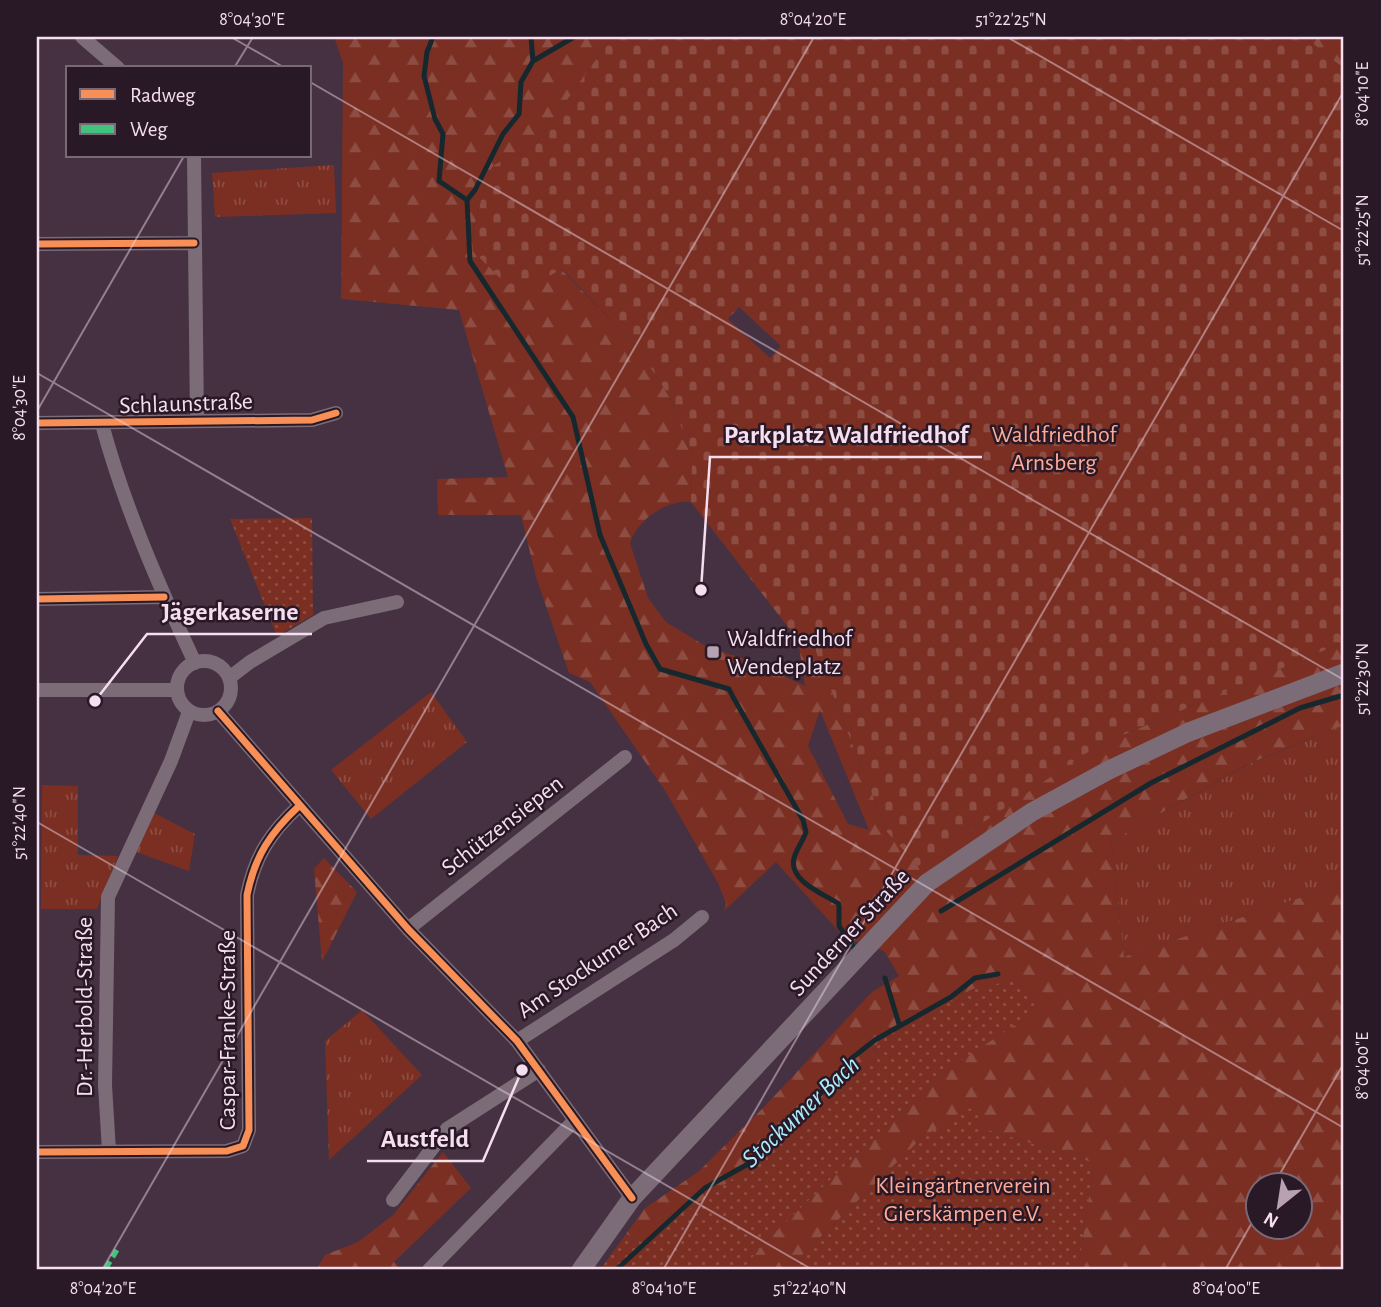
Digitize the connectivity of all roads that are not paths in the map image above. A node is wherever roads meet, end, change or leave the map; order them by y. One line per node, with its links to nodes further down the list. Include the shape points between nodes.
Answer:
1 (82, 37): 2 (street)
2 (116, 66)
3 (194, 158): 4 (street)
4 (194, 243): 5 (street); 7 (street)
5 (37, 244)
6 (337, 413): 7 (street, Schlaunstraße, via 313,420)
7 (197, 420): 9 (street, Schlaunstraße)
8 (37, 423): 9 (street, Schlaunstraße)
9 (102, 424): 10 (street)
10 (164, 597): 11 (street); 13 (street)
11 (37, 598)
12 (397, 602): 15 (street, via 324,618)
13 (195, 663): 15 (street, via 211,662); 16 (street, via 179,676)
14 (1344, 673): 29 (main road, Sunderner Straße, via 1200,727 1109,770 1032,812 946,869 906,902)
15 (229, 678): 18 (street, via 230,697)
16 (176, 690): 17 (street); 19 (street)
17 (37, 691)
18 (218, 711): 19 (street, via 207,716); 21 (street)
19 (189, 712): 27 (street, Dr.-Herbold-Straße, via 108,897 105,1085)
20 (625, 757): 23 (street, Schützensiepen)
21 (299, 806): 23 (street); 27 (street, Caspar-Franke-Straße, via 263,846 247,895 248,1139 237,1150 227,1151)
22 (702, 917): 24 (street, Am Stockumer Bach, via 674,940)
23 (408, 929): 24 (street)
24 (517, 1041): 25 (street)
25 (539, 1070): 26 (street); 30 (street, via 447,1129)
26 (575, 1120): 29 (street); 31 (street)
27 (109, 1151): 28 (street, Caspar-Franke-Straße)
28 (37, 1152)
29 (632, 1198): 32 (main road, Sunderner Straße)
30 (393, 1200)
31 (429, 1270)
32 (581, 1270)

